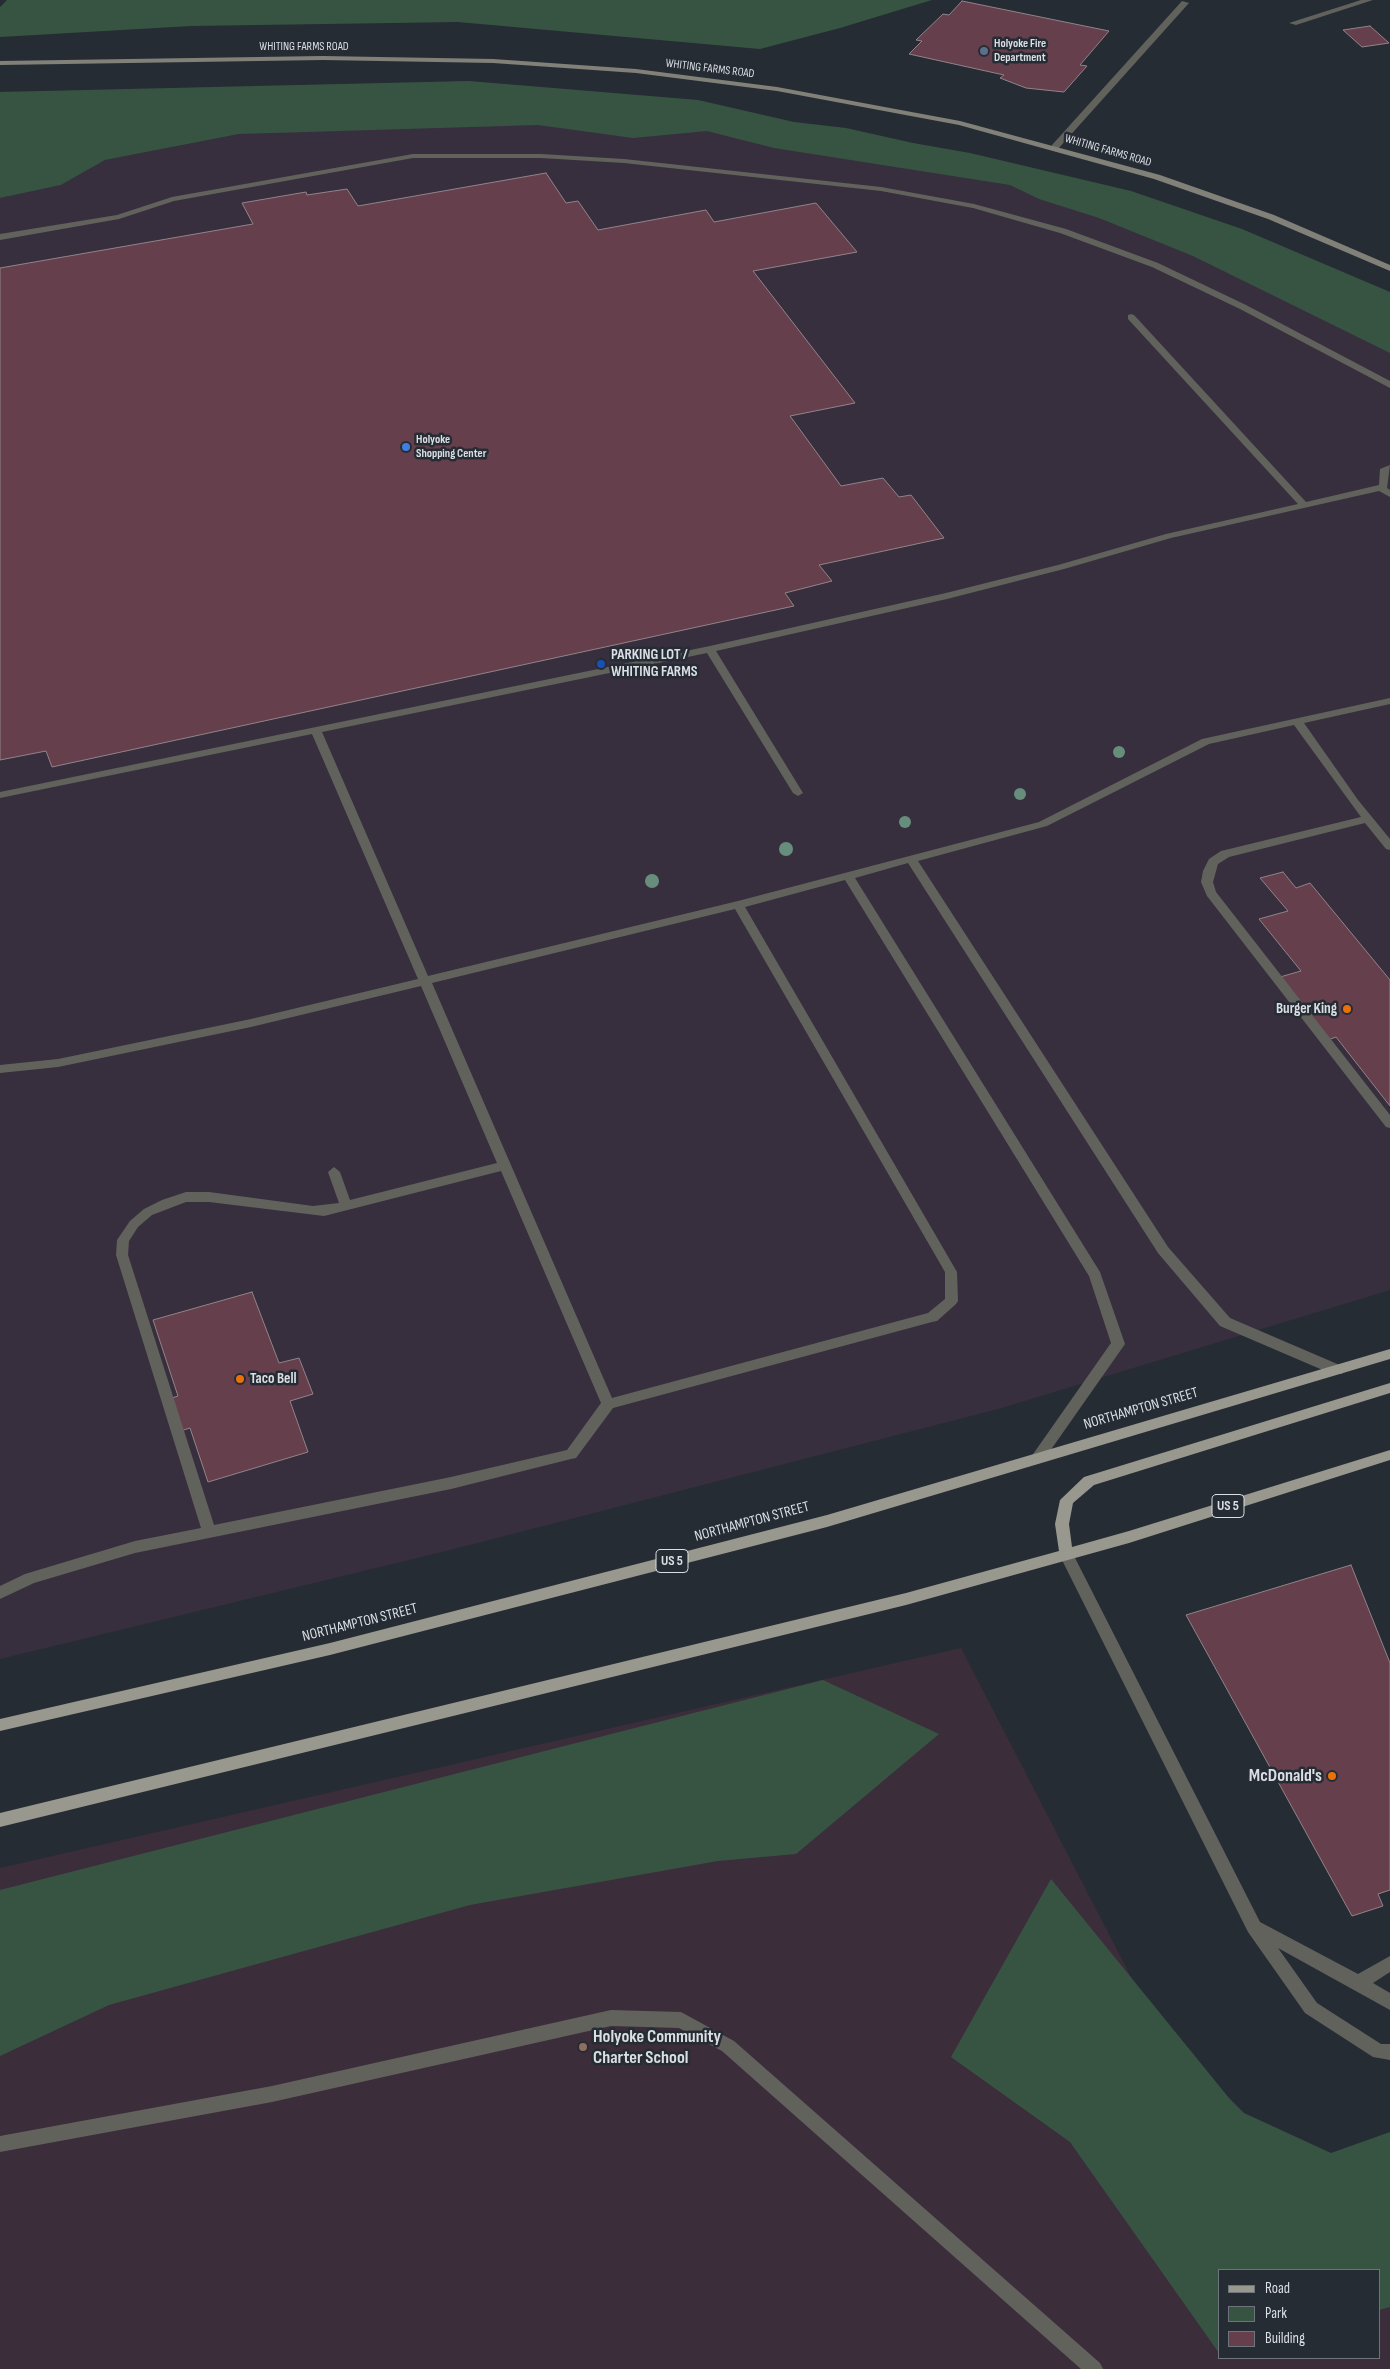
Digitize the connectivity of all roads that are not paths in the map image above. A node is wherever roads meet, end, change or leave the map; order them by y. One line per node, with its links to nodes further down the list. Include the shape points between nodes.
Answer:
1 (1369, 0): 3 (street)
2 (1185, 3): 5 (street)
3 (1293, 23)
4 (0, 63): 5 (main road, WHITING FARMS ROAD, via 406,58 636,71 839,99 960,123)
5 (1055, 147): 7 (main road, WHITING FARMS ROAD, via 1157,177 1254,211)
6 (0, 238): 9 (street, via 119,217 172,199 413,156 541,156 624,161 881,189 974,206 1054,229 1155,265 1243,307)
7 (1390, 268)
8 (1131, 317): 12 (street)
9 (1390, 385)
10 (1390, 468): 11 (street, via 1384,469)
11 (1386, 491): 12 (street)
12 (1305, 506): 13 (street, via 1169,536 946,596)
13 (710, 649): 16 (street); 17 (street)
14 (1390, 701): 15 (street)
15 (1297, 722): 19 (street); 21 (street, via 1206,741 1043,824)
16 (316, 730): 18 (street); 24 (street)
17 (798, 793)
18 (0, 795)
19 (1367, 819): 20 (street); 26 (street, via 1225,854 1213,862 1208,882 1211,892)
20 (1390, 846)
21 (911, 859): 22 (street); 31 (street, via 1163,1250 1225,1322)
22 (848, 876): 23 (street); 35 (street, via 1095,1275 1118,1344)
23 (738, 905): 24 (street); 33 (street, via 951,1272 951,1300 932,1317)
24 (424, 980): 25 (street, via 87,1057); 27 (street)
25 (0, 1069)
26 (1390, 1124)
27 (504, 1166): 29 (street); 33 (street)
28 (334, 1172): 29 (street)
29 (346, 1205): 36 (street, via 313,1211 209,1197 186,1197 166,1202 148,1212 123,1240 122,1255)
30 (1390, 1354): 31 (main road, NORTHAMPTON STREET / US 5)
31 (1337, 1370): 35 (main road, NORTHAMPTON STREET / US 5)
32 (1390, 1388): 37 (main road, via 1089,1481 1067,1500 1062,1524)
33 (608, 1404): 36 (street, via 571,1454 450,1483)
34 (1390, 1455): 37 (main road, US 5)
35 (1038, 1457): 39 (main road, NORTHAMPTON STREET / US 5, via 826,1520 584,1584 330,1649)
36 (209, 1532): 38 (street, via 118,1552 30,1578)
37 (1066, 1554): 40 (main road, US 5, via 906,1599 690,1653); 41 (street)
38 (0, 1593)
39 (0, 1725)
40 (0, 1820)
41 (1254, 1927): 43 (street); 45 (street, via 1311,2008 1380,2052)
42 (1390, 1963): 43 (street)
43 (1359, 1984): 44 (street)
44 (1390, 2002)
45 (1390, 2052)
46 (0, 2144): 47 (street, via 272,2094 611,2018 681,2020 728,2046)
47 (1094, 2369)

